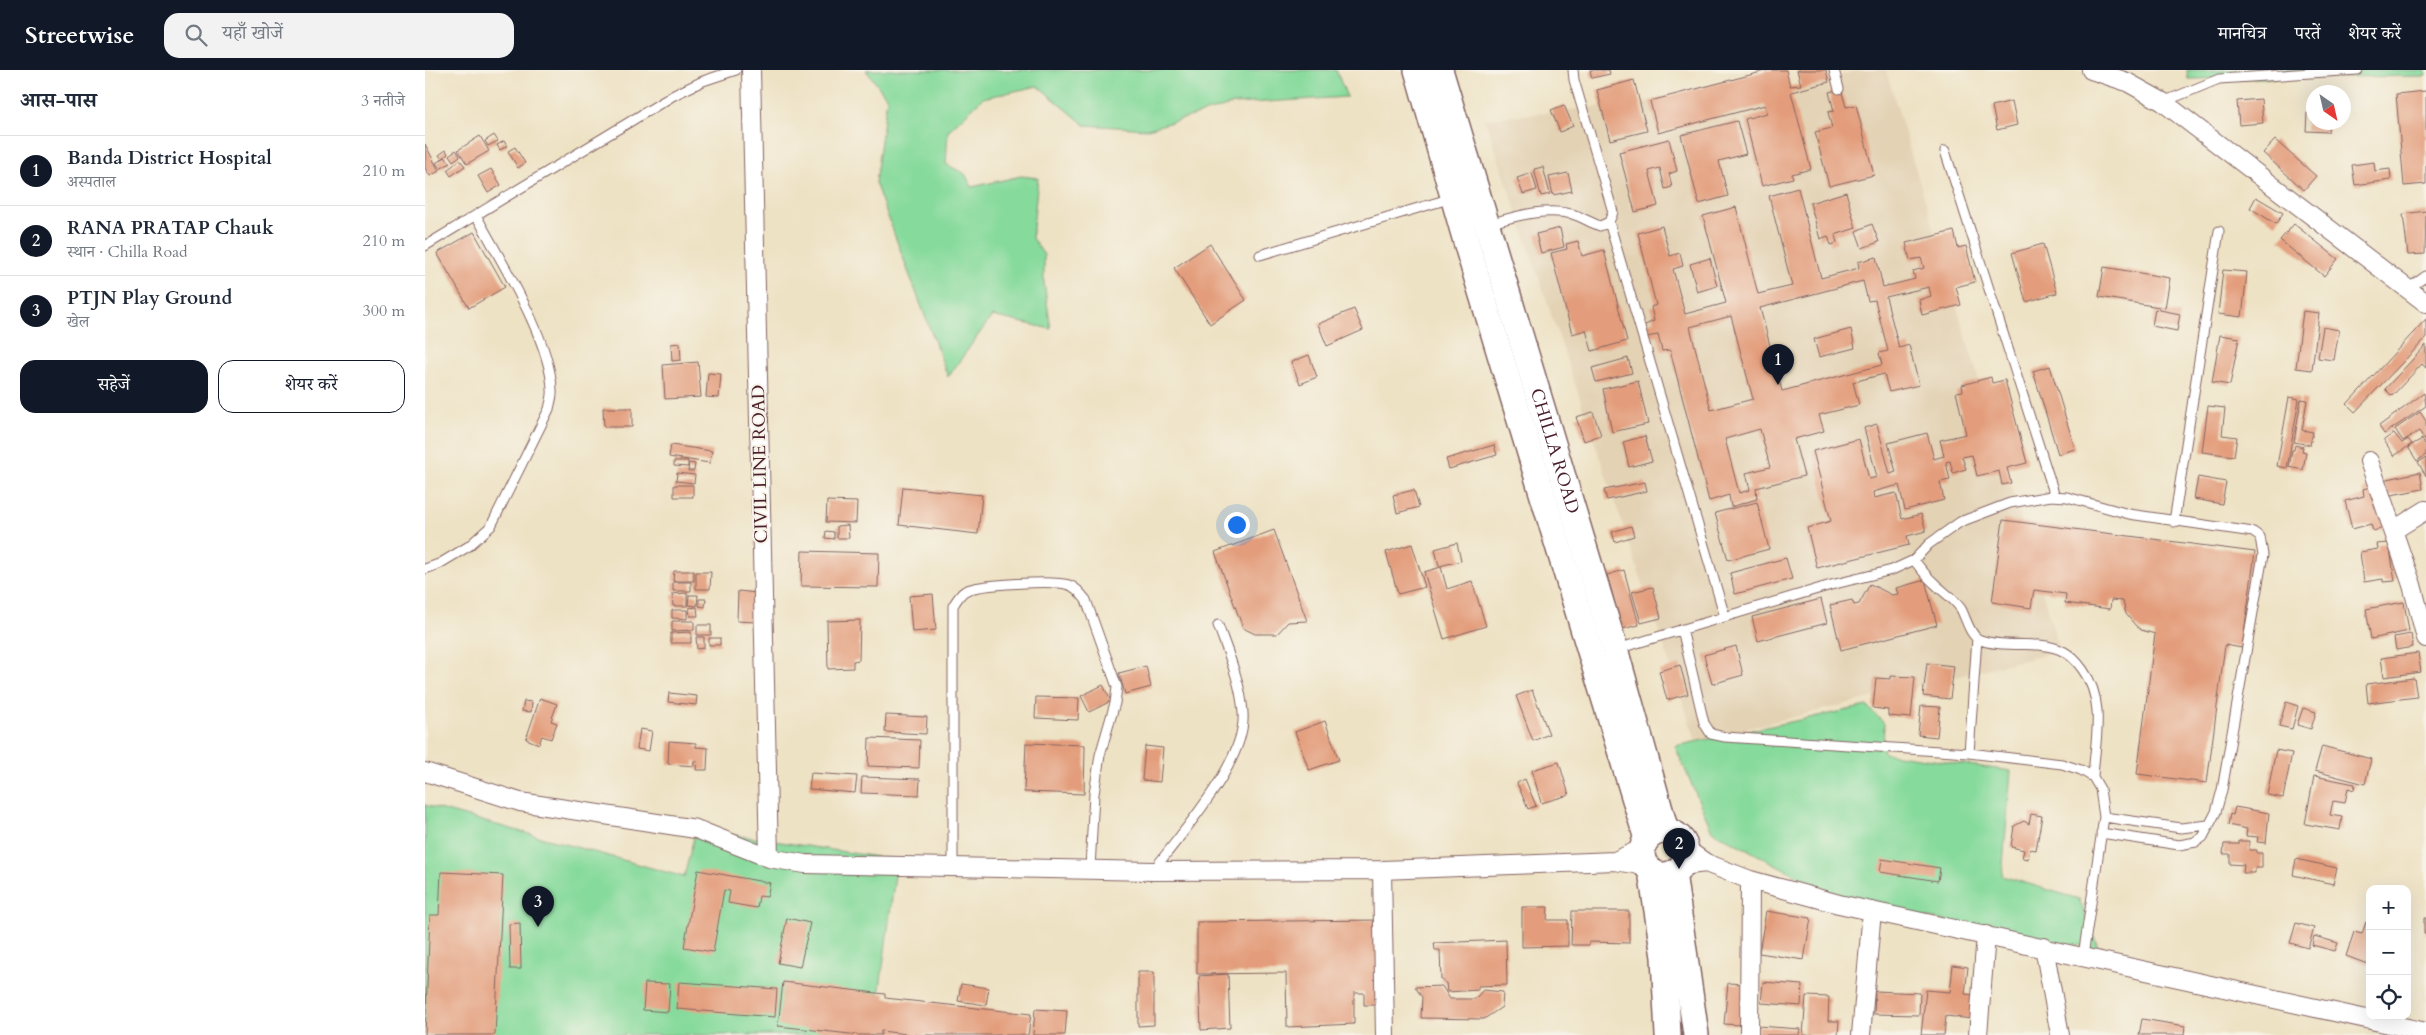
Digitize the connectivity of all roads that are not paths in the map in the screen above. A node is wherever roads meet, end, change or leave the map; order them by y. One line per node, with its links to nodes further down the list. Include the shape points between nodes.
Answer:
1 (736, 70): 13 (lane, via 674,95)
2 (751, 70): 44 (street, CIVIL LINE ROAD)
3 (1417, 70): 12 (main road)
4 (1440, 70): 12 (main road, CHILLA ROAD)
5 (1573, 70): 14 (lane, via 1613,212)
6 (1834, 70): 9 (lane)
7 (2091, 70): 10 (street, via 2127,82)
8 (2358, 70): 10 (lane, via 2219,79)
9 (1839, 89)
10 (2163, 102): 20 (street)
11 (1945, 151): 25 (lane)
12 (1465, 195): 15 (main road, CHILLA ROAD); 18 (lane); 23 (main road)
13 (476, 215): 17 (lane); 30 (lane, via 534,325 550,372 553,392 549,409 491,526 469,546)
14 (1609, 222): 15 (lane, via 1601,226 1572,214 1551,212 1524,214); 31 (lane)
15 (1486, 225): 22 (main road, CHILLA ROAD)
16 (2219, 231): 27 (lane)
17 (425, 246)
18 (1260, 255)
19 (2426, 276): 20 (lane)
20 (2407, 289): 21 (street)
21 (2426, 303)
22 (1545, 419): 23 (main road); 36 (main road, CHILLA ROAD)
23 (1522, 426): 36 (main road)
24 (2369, 461): 28 (street)
25 (2055, 496): 27 (lane); 29 (lane, via 2010,503 1960,522)
26 (2426, 510): 28 (street)
27 (2174, 522): 41 (lane, via 2253,532 2263,545 2222,790 2216,812)
28 (2393, 530): 35 (street)
29 (1913, 560): 31 (lane, via 1892,570); 34 (lane, via 1934,584 1952,598)
30 (425, 569)
31 (1725, 617): 33 (lane)
32 (1218, 625): 48 (lane, via 1241,694 1242,734 1219,782)
33 (1682, 629): 36 (lane); 37 (lane, via 1704,722 1711,734)
34 (1977, 638): 37 (lane); 39 (lane, via 1989,642 2048,646 2063,649 2073,656 2091,682 2097,698)
35 (2426, 638)
36 (1603, 653): 43 (main road)
37 (1969, 753): 39 (lane, via 2062,764)
38 (425, 772): 44 (street, via 520,802 697,829)
39 (2093, 777): 40 (lane, via 2100,789)
40 (2103, 817): 41 (lane, via 2181,828); 42 (lane)
41 (2208, 825): 42 (lane, via 2203,837 2187,845)
42 (2101, 833): 53 (lane)
43 (1662, 855): 47 (street, via 1615,861); 49 (street, via 1706,863); 56 (main road); 57 (main road)
44 (769, 858): 45 (street, via 805,864)
45 (953, 867): 46 (street); 46 (lane, via 953,606 963,592 978,586 1053,583 1069,585 1086,600 1117,687 1093,794)
46 (1090, 870): 48 (street)
47 (1382, 870): 48 (street); 55 (street)
48 (1153, 871)
49 (1750, 880): 50 (street); 58 (street)
50 (1872, 911): 51 (street); 59 (street)
51 (1987, 935): 52 (street); 60 (street)
52 (2044, 947): 53 (street); 61 (street)
53 (2083, 956): 54 (street)
54 (2426, 1032)
55 (1385, 1035)
56 (1668, 1035)
57 (1696, 1035)
58 (1749, 1035)
59 (1861, 1035)
60 (1978, 1035)
61 (2060, 1035)

